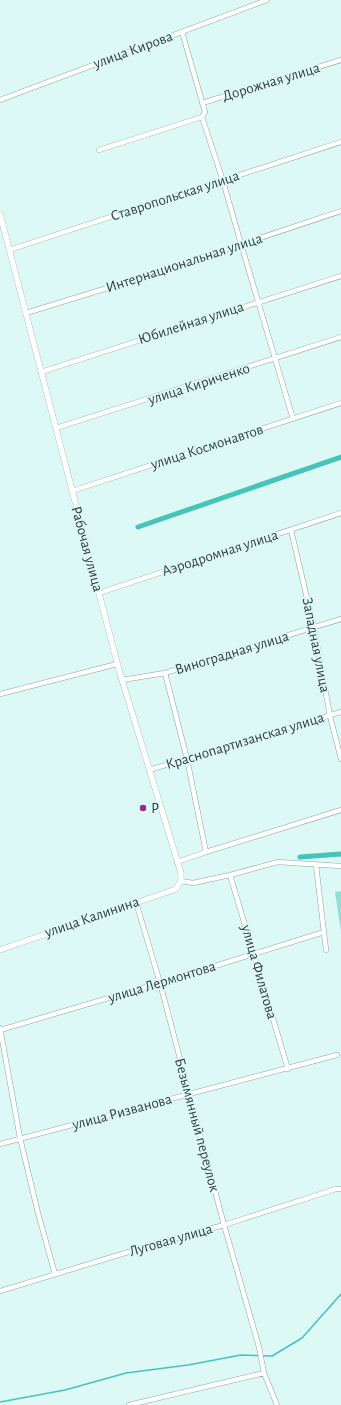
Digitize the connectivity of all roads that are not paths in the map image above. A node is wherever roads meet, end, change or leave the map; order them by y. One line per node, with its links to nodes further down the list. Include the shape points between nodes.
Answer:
1 (267, 0): 2 (street, улица Кирова)
2 (182, 32): 4 (street, улица Кирова); 5 (street)
3 (341, 60): 5 (street, Дорожная улица)
4 (0, 100)
5 (202, 103): 6 (street, via 205,112)
6 (202, 117): 8 (street); 9 (street)
7 (341, 142): 9 (street, Ставропольская улица)
8 (99, 150)
9 (223, 180): 12 (street); 13 (street, Ставропольская улица)
10 (341, 211): 12 (street, Интернациональная улица)
11 (0, 214): 13 (street, Рабочая улица)
12 (241, 244): 15 (street); 16 (street, Интернациональная улица)
13 (9, 250): 16 (street, Рабочая улица)
14 (341, 276): 15 (street, Юбилейная улица)
15 (258, 301): 18 (street); 19 (street, Юбилейная улица)
16 (26, 313): 19 (street, Рабочая улица)
17 (341, 337): 18 (street, улица Кириченко)
18 (276, 359): 21 (street); 22 (street, улица Кириченко)
19 (41, 372): 22 (street, Рабочая улица)
20 (341, 403): 21 (street, улица Космонавтов)
21 (293, 419): 23 (street, улица Космонавтов)
22 (56, 428): 23 (street, Рабочая улица)
23 (72, 491): 26 (street, Рабочая улица)
24 (341, 513): 25 (street, Аэродромная улица)
25 (291, 530): 26 (street, Аэродромная улица); 28 (street, Западная улица)
26 (99, 593): 29 (street, Рабочая улица)
27 (341, 619): 28 (street, Виноградная улица)
28 (314, 628): 30 (street, Виноградная улица); 34 (street, Западная улица)
29 (117, 664): 31 (street, Рабочая улица); 32 (street)
30 (165, 673): 31 (street, Виноградная улица); 35 (street)
31 (122, 680): 37 (street, Рабочая улица)
32 (0, 694)
33 (341, 712): 34 (street, Краснопартизанская улица)
34 (330, 716): 35 (street, Краснопартизанская улица); 36 (street, Западная улица)
35 (187, 759): 37 (street, Краснопартизанская улица); 39 (street)
36 (341, 759)
37 (149, 770): 40 (street, Рабочая улица)
38 (341, 810): 39 (street)
39 (206, 852): 40 (street)
40 (177, 862): 44 (street, Рабочая улица)
41 (316, 865): 42 (street); 43 (street, via 278,862); 46 (street)
42 (341, 866)
43 (230, 875): 44 (street, via 193,883); 49 (street, улица Филатова)
44 (181, 881): 45 (street, улица Калинина, via 176,889)
45 (136, 902): 47 (street, улица Калинина); 50 (street, Безымянный переулок)
46 (324, 932): 48 (street); 49 (street, улица Лермонтова)
47 (0, 950)
48 (326, 950)
49 (254, 954): 50 (street, улица Лермонтова); 53 (street, улица Филатова)
50 (160, 983): 51 (street, улица Лермонтова); 54 (street, Безымянный переулок)
51 (0, 1029): 55 (street)
52 (337, 1056): 53 (street, улица Ризванова)
53 (288, 1069): 54 (street, улица Ризванова)
54 (189, 1094): 55 (street, улица Ризванова); 58 (street, Безымянный переулок)
55 (20, 1138): 56 (street, улица Ризванова); 59 (street)
56 (0, 1144)
57 (341, 1189): 58 (street, Луговая улица)
58 (224, 1225): 59 (street, Луговая улица); 61 (street, Безымянный переулок)
59 (55, 1274): 60 (street, Луговая улица)
60 (0, 1290)
61 (264, 1373): 62 (street); 63 (street, Безымянный переулок)
62 (129, 1405)
63 (278, 1405)

